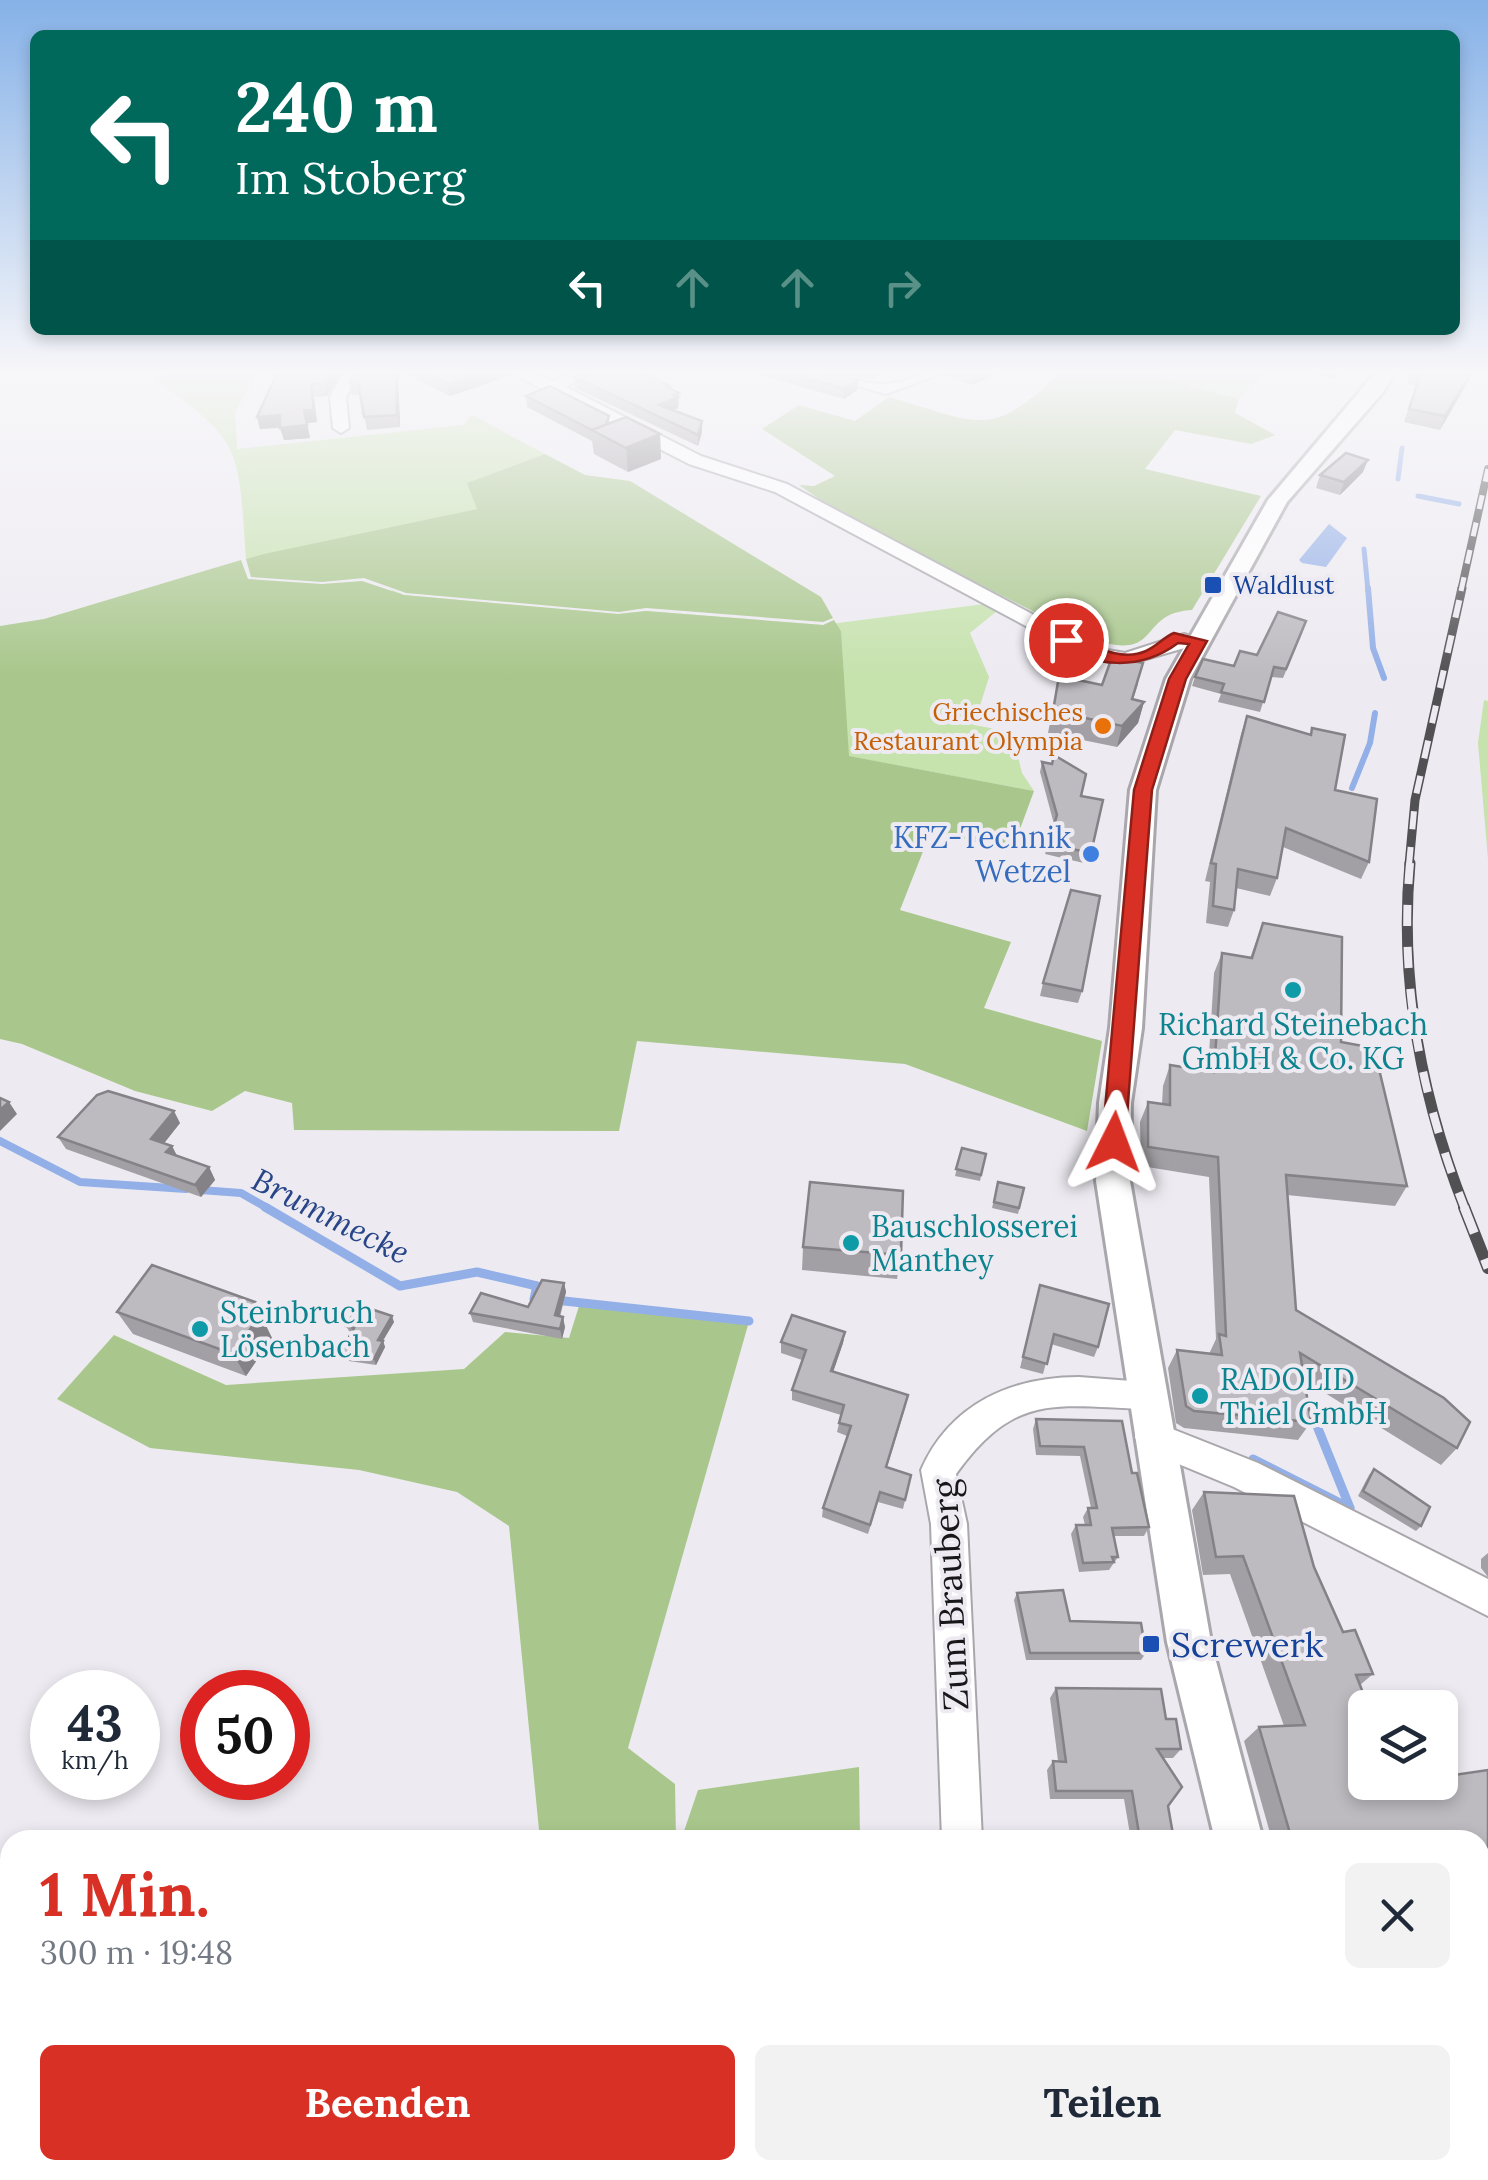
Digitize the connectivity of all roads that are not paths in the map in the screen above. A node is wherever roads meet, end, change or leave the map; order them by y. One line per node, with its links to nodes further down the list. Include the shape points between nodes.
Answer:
1 (734, 473): 3 (street, via 781,488 1089,652 1132,659 1152,655 1174,638)
2 (1302, 473): 3 (main road, via 1278,500)
3 (1199, 641): 4 (main road, via 1178,679 1143,790 1115,1103 1113,1181)
4 (1146, 1394): 5 (main road); 7 (street, Zum Brauberg, via 1017,1395 976,1421 938,1470 950,1524)
5 (1152, 1436): 6 (street, via 1246,1475); 8 (main road, via 1189,1642)
6 (1488, 1598)
7 (962, 1830)
8 (1236, 1830)

